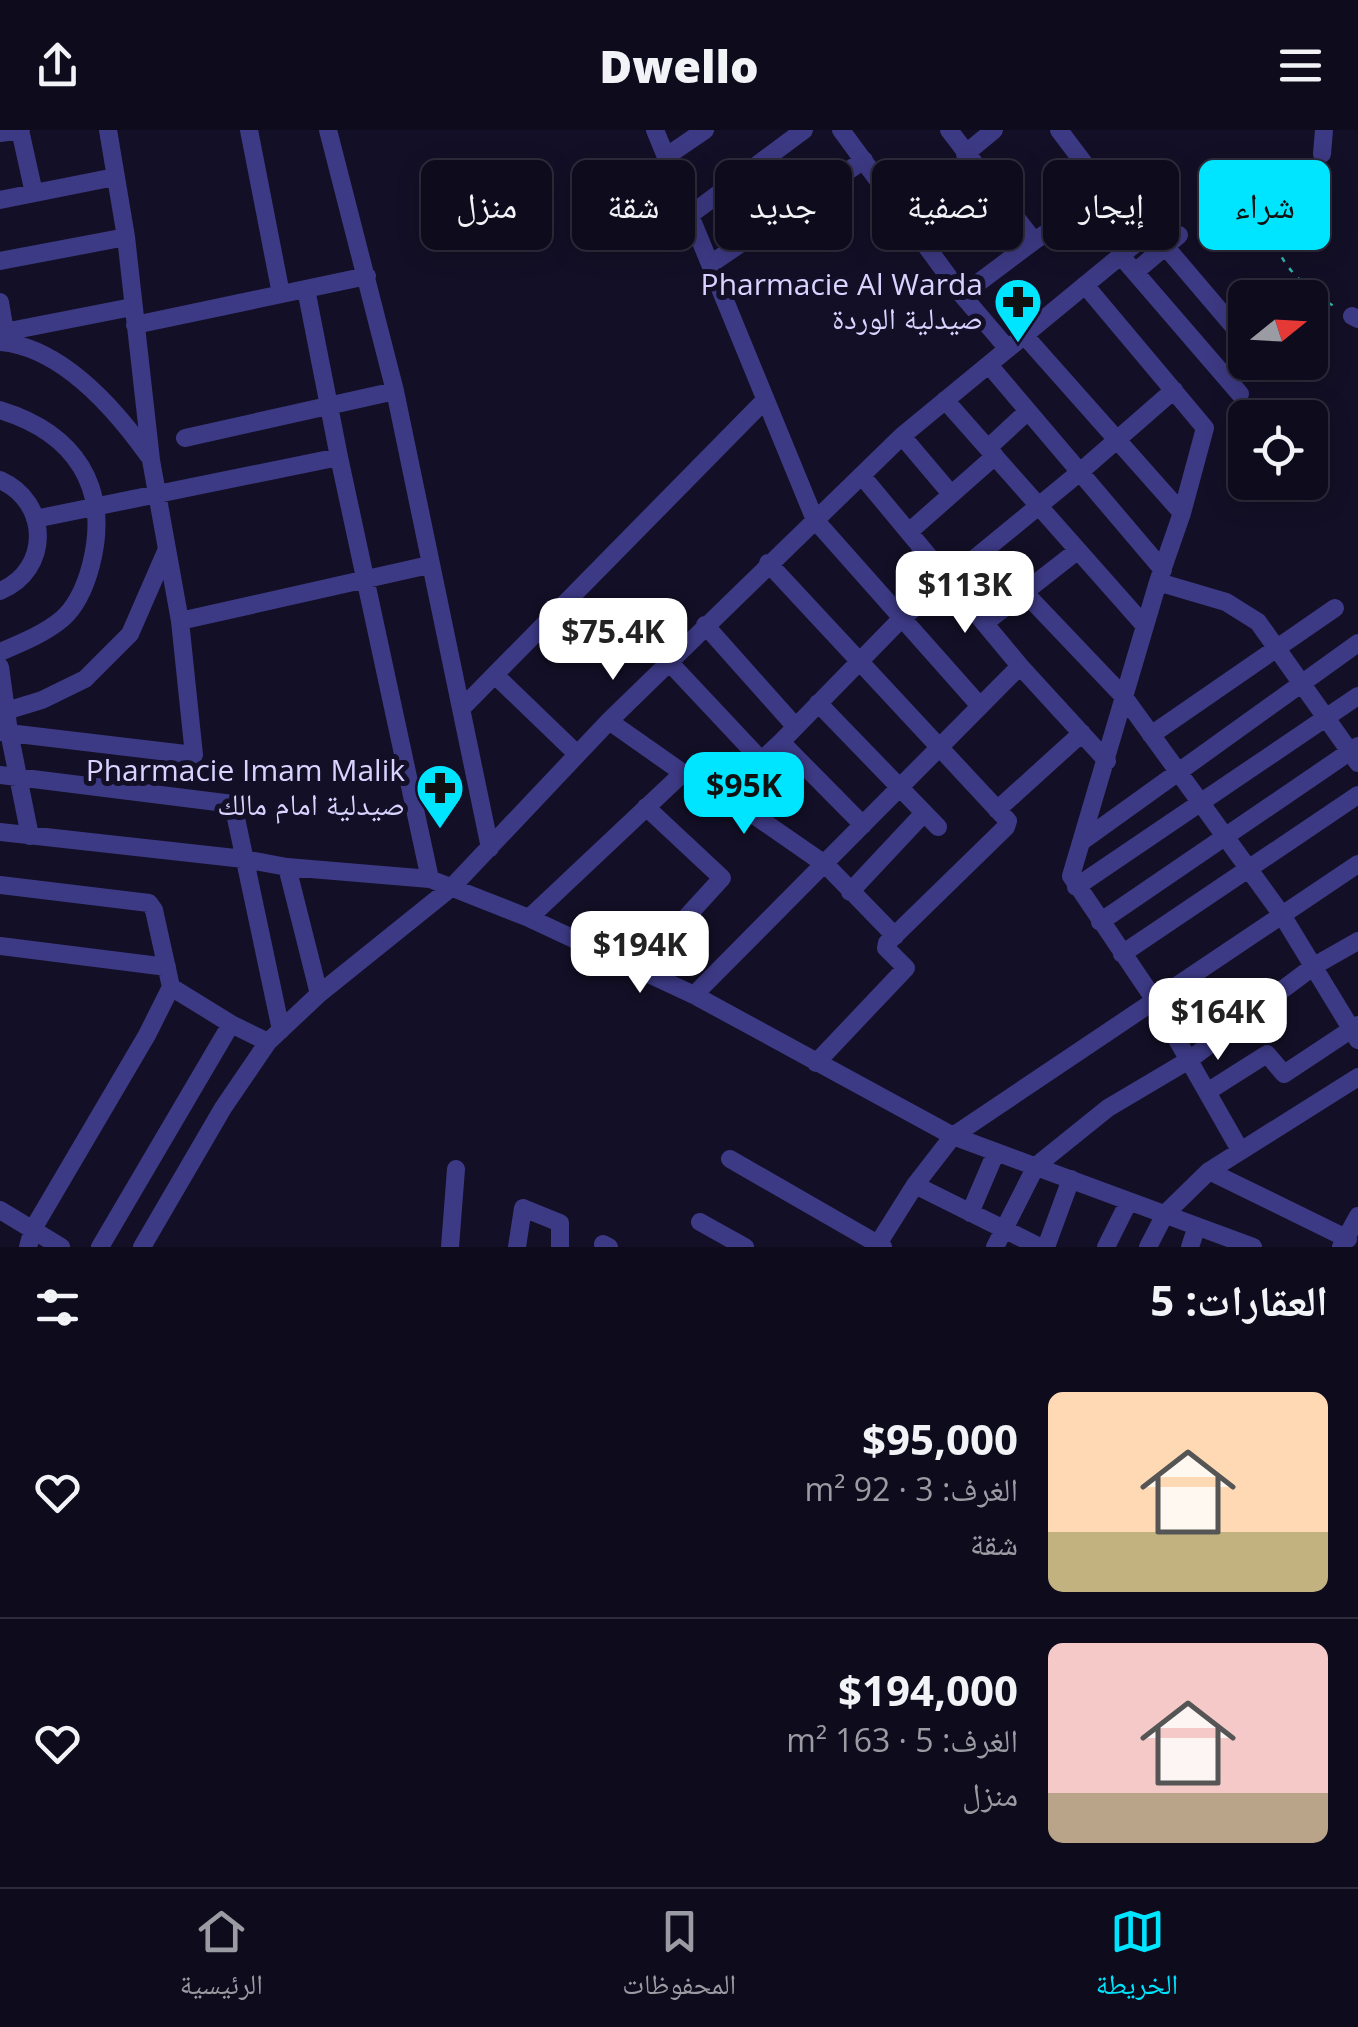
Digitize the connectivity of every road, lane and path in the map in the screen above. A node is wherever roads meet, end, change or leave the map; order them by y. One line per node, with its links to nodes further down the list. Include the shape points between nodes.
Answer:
1 (20, 130): 13 (street); 21 (street)
2 (108, 130): 20 (street)
3 (249, 130): 36 (street)
4 (328, 130): 33 (street)
5 (655, 130): 16 (street)
6 (704, 130): 16 (street)
7 (804, 130): 23 (street)
8 (841, 130): 18 (street)
9 (949, 130): 14 (street)
10 (994, 130): 14 (street)
11 (1060, 130): 19 (street)
12 (1324, 130): 15 (street)
13 (0, 134)
14 (965, 154): 27 (street)
15 (1322, 154): 41 (path, via 1312,182 1280,218 1276,243 1308,290)
16 (666, 156): 17 (street)
17 (668, 160)
18 (864, 160): 31 (street); 37 (street)
19 (1082, 160)
20 (114, 177): 21 (street); 26 (street)
21 (34, 194): 22 (street)
22 (0, 200)
23 (695, 211)
24 (695, 226): 31 (street)
25 (1043, 235): 27 (street)
26 (126, 237): 30 (street); 39 (street)
27 (1034, 241): 37 (street)
28 (1128, 250): 29 (street)
29 (1121, 256): 32 (street); 34 (street)
30 (0, 261)
31 (712, 263): 50 (street)
32 (1135, 272): 40 (street, via 1172,241); 48 (street)
33 (367, 276): 35 (street); 47 (street)
34 (1085, 285): 42 (street); 46 (street)
35 (306, 289): 36 (street); 51 (street)
36 (282, 294): 39 (street)
37 (962, 294): 44 (street)
38 (0, 302): 43 (street)
39 (134, 316): 43 (street); 59 (street)
40 (1228, 317)
41 (1355, 318)
42 (1024, 335): 44 (street); 56 (street)
43 (2, 336): 59 (street, via 88,383)
44 (1008, 348): 45 (street)
45 (989, 364): 49 (street); 53 (street)
46 (1174, 390): 56 (street); 67 (street, via 1205,428)
47 (395, 391): 51 (street); 74 (street)
48 (1240, 394)
49 (946, 400): 54 (street); 57 (street)
50 (764, 401): 69 (street); 93 (street)
51 (328, 406): 55 (street); 58 (street)
52 (0, 410): 66 (street, via 60,441 88,479)
53 (1028, 411): 57 (street); 60 (street)
54 (902, 436): 61 (street); 63 (street)
55 (185, 438)
56 (1119, 438): 60 (street); 67 (street)
57 (992, 452): 63 (street); 65 (street)
58 (338, 456): 64 (street); 76 (street)
59 (152, 460): 64 (street)
60 (1080, 472): 65 (street); 75 (street)
61 (862, 476): 69 (street); 70 (street)
62 (0, 480): 68 (street, via 26,498)
63 (951, 494): 70 (street)
64 (157, 496): 66 (street); 71 (street)
65 (1036, 507): 72 (street); 77 (street)
66 (98, 508): 68 (street); 88 (street, via 96,545 74,605 42,633)
67 (1182, 514): 75 (street)
68 (36, 519): 78 (street, via 38,546 29,571)
69 (815, 520): 73 (street); 81 (street)
70 (910, 531): 77 (street)
71 (166, 549): 82 (street); 100 (street, via 130,634 85,679)
72 (1077, 551): 79 (street); 85 (street)
73 (768, 564): 84 (street); 89 (street)
74 (429, 565): 76 (street); 99 (street)
75 (1160, 576): 85 (street); 87 (street, via 1226,602 1258,622)
76 (364, 578): 82 (street); 134 (street)
77 (949, 578): 81 (street); 83 (street)
78 (0, 591)
79 (1024, 592): 83 (street); 96 (street)
80 (1335, 608): 87 (street)
81 (901, 618): 89 (street); 98 (street)
82 (180, 621): 104 (street, via 194,755)
83 (985, 623): 91 (street)
84 (706, 624): 90 (street); 103 (street)
85 (1145, 626): 96 (street)
86 (1358, 643): 94 (street)
87 (1278, 647): 94 (street); 106 (street)
88 (0, 652)
89 (860, 659): 97 (street); 108 (street)
90 (669, 662): 102 (street); 111 (street)
91 (1020, 666): 98 (street); 105 (street)
92 (0, 667): 100 (street)
93 (495, 675): 99 (street); 109 (street)
94 (1302, 682): 101 (street); 114 (street)
95 (1358, 696): 101 (street)
96 (1124, 697): 106 (street); 112 (street)
97 (818, 703): 103 (street); 117 (street)
98 (980, 706): 108 (street)
99 (462, 708): 128 (street)
100 (6, 711): 104 (street)
101 (1326, 717): 110 (street); 120 (street)
102 (609, 721): 109 (street); 113 (street)
103 (794, 726): 107 (street)
104 (4, 732): 116 (street)
105 (1082, 732): 112 (street); 122 (street)
106 (1151, 735): 114 (street)
107 (782, 742): 111 (street); 123 (street)
108 (940, 746): 117 (street); 122 (street)
109 (577, 754): 128 (street)
110 (1355, 754): 126 (street)
111 (760, 760): 118 (street)
112 (1107, 762): 127 (street)
113 (683, 772): 118 (street); 121 (street)
114 (1177, 772): 120 (street); 127 (street)
115 (0, 775): 116 (street)
116 (20, 776): 125 (street); 129 (street, via 229,802)
117 (901, 789): 123 (street); 138 (street, via 931,820)
118 (725, 795): 131 (street)
119 (1358, 795): 133 (street)
120 (1200, 803): 126 (street); 137 (street)
121 (646, 807): 140 (street); 148 (street, via 722,878)
122 (998, 810): 142 (street, via 1006,827)
123 (863, 825): 131 (street)
124 (0, 832): 125 (street)
125 (30, 836): 129 (street)
126 (1225, 836): 133 (street); 141 (street)
127 (1081, 842): 137 (street, via 1071,873)
128 (490, 848): 136 (street)
129 (244, 859): 132 (street); 155 (street)
130 (1358, 864): 139 (street)
131 (826, 865): 138 (street); 151 (street)
132 (286, 867): 134 (street); 150 (street)
133 (1249, 868): 139 (street); 145 (street)
134 (430, 880): 136 (street)
135 (0, 884): 147 (street, via 149,904)
136 (452, 887): 140 (street); 150 (street)
137 (1076, 887): 141 (street)
138 (850, 892): 142 (street)
139 (1282, 915): 146 (street); 152 (street)
140 (528, 918): 148 (street)
141 (1100, 922): 145 (street)
142 (895, 936): 157 (street, via 886,948 906,970)
143 (0, 946): 147 (street)
144 (1356, 947): 146 (street)
145 (1122, 954): 152 (street)
146 (1314, 966): 154 (street); 156 (street)
147 (167, 967): 149 (street)
148 (638, 969): 151 (street)
149 (171, 987): 153 (street); 177 (street)
150 (319, 994): 155 (street)
151 (694, 995): 157 (street)
152 (1154, 999): 156 (street); 160 (street)
153 (231, 1024): 155 (street); 181 (street)
154 (1356, 1032): 159 (street, via 1284,1074 1267,1054)
155 (274, 1036): 182 (street)
156 (1188, 1060): 159 (street); 164 (street, via 1108,1108)
157 (816, 1063): 160 (street)
158 (1358, 1077): 161 (street)
159 (1207, 1092): 161 (street)
160 (954, 1136): 162 (street); 168 (street)
161 (1240, 1150): 166 (street)
162 (996, 1152): 164 (street); 171 (street)
163 (730, 1159): 179 (street)
164 (1036, 1166): 167 (street); 176 (street)
165 (456, 1169): 183 (street)
166 (1209, 1171): 172 (street); 178 (street)
167 (1071, 1179): 169 (street); 188 (street)
168 (914, 1185): 171 (street); 179 (street)
169 (1129, 1201): 172 (street); 189 (street)
170 (0, 1210): 177 (street)
171 (970, 1213): 176 (street)
172 (1165, 1214): 175 (street); 190 (street)
173 (1358, 1216): 178 (street)
174 (700, 1222): 186 (street)
175 (1197, 1226): 191 (street); 192 (street)
176 (1004, 1229): 187 (street); 188 (street)
177 (30, 1238): 180 (street)
178 (1344, 1243)
179 (879, 1246)
180 (62, 1247)
181 (100, 1247)
182 (142, 1247)
183 (450, 1247)
184 (517, 1247): 185 (street, via 523,1208 560,1223)
185 (560, 1247)
186 (745, 1247)
187 (995, 1247)
188 (1043, 1247)
189 (1106, 1247)
190 (1148, 1247)
191 (1190, 1247)
192 (1253, 1247)

